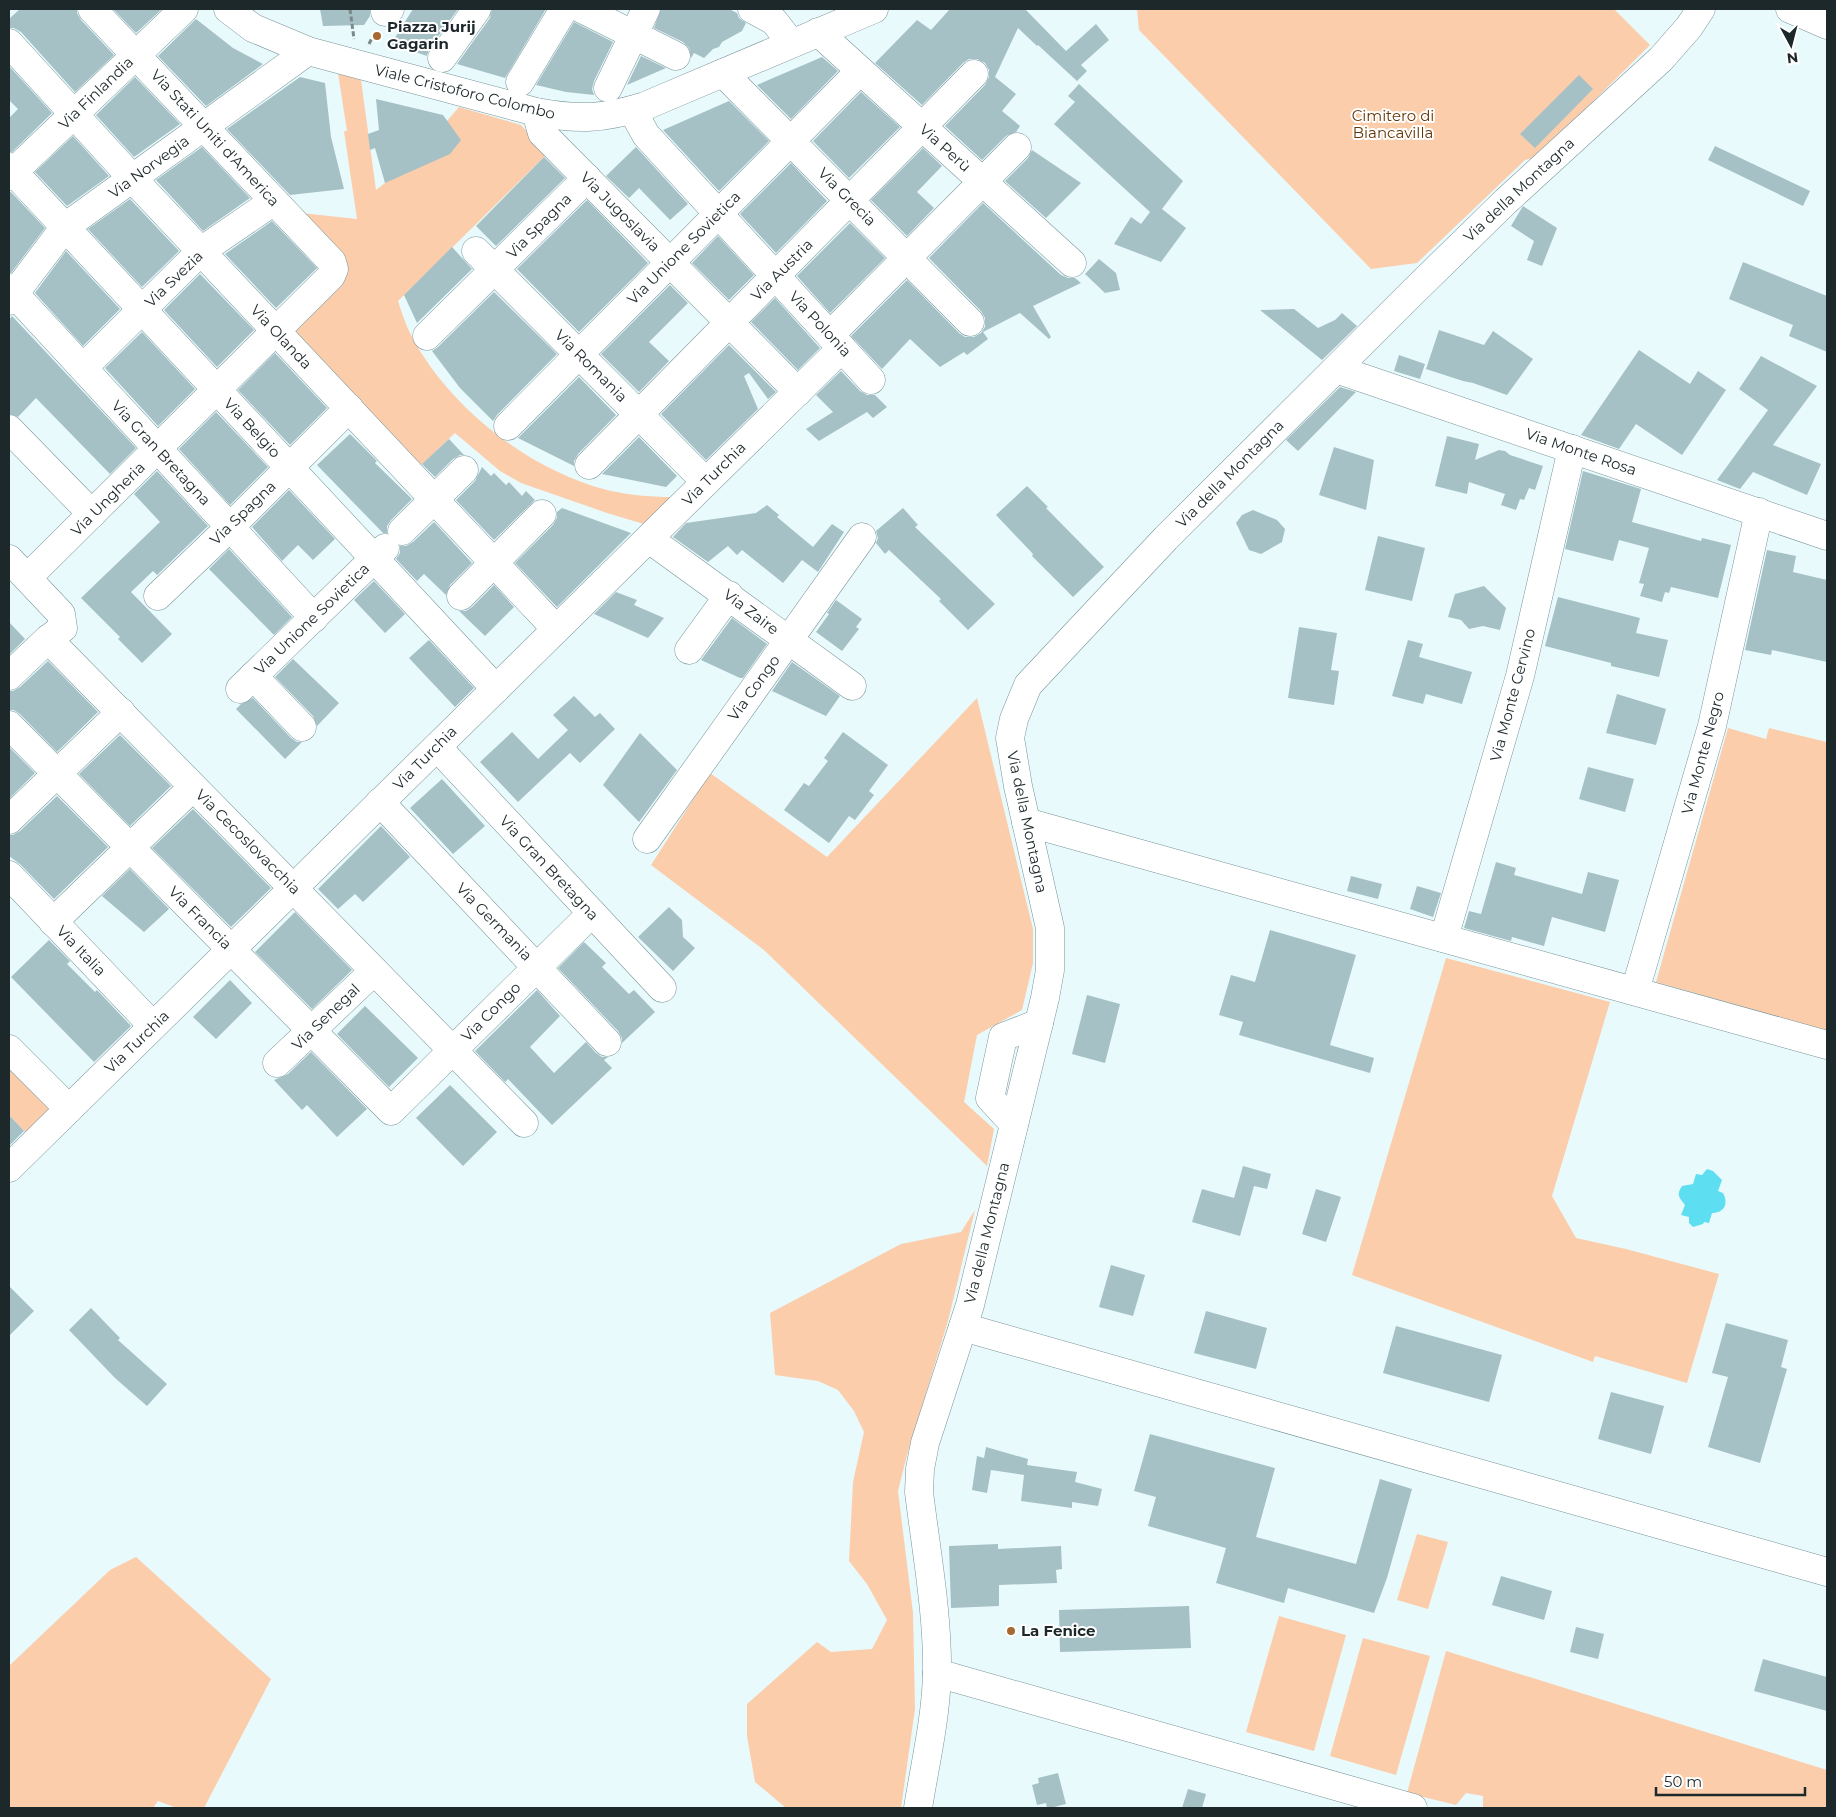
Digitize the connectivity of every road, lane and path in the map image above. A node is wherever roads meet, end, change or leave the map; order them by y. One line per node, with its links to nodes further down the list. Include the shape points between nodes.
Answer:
1 (92, 9): 20 (street, Via Stati Uniti d'America)
2 (184, 9): 20 (street, Via Finlandia)
3 (228, 9): 19 (street, Viale Cristoforo Colombo, via 253,28)
4 (350, 9): 23 (path)
5 (476, 9): 22 (street)
6 (564, 9): 27 (street)
7 (582, 9): 16 (street)
8 (646, 9): 16 (street)
9 (752, 9): 18 (street, via 774,21)
10 (874, 9): 15 (street, Viale Cristoforo Colombo)
11 (1702, 9): 60 (street, Via della Montagna, via 1661,59 1506,200)
12 (1790, 9): 14 (street)
13 (387, 10): 23 (path)
14 (1827, 25)
15 (818, 32): 18 (street, Viale Cristoforo Colombo); 24 (street, Via Perù)
16 (633, 35): 21 (street); 28 (street)
17 (9, 43): 31 (street, Via Olanda)
18 (791, 43): 25 (street, Viale Cristoforo Colombo)
19 (308, 51): 23 (street, Viale Cristoforo Colombo); 32 (street, Via Norvegia)
20 (136, 55): 31 (street, Via Finlandia); 32 (street, Via Stati Uniti d'America)
21 (676, 56)
22 (442, 58)
23 (358, 64): 30 (street, Viale Cristoforo Colombo)
24 (860, 71): 33 (street, Via Perù); 34 (street, Via Unione Sovietica)
25 (724, 73): 29 (street, Viale Cristoforo Colombo); 34 (street, Via Grecia)
26 (974, 74): 33 (street, Via Austria)
27 (520, 82)
28 (608, 88)
29 (632, 110): 30 (street, Viale Cristoforo Colombo, via 594,118 567,118); 42 (street, Via Polonia, via 646,135)
30 (536, 112): 37 (street, Via Jugoslavia, via 542,133)
31 (74, 114): 36 (street, Via Finlandia); 38 (street, Via Olanda)
32 (204, 127): 38 (street, Via Norvegia); 41 (street, Via Stati Uniti d'America)
33 (922, 127): 39 (street, Via Perù); 40 (street, Via Austria)
34 (791, 140): 40 (street, Via Grecia); 42 (street, Via Unione Sovietica)
35 (1017, 146): 39 (street, Via Turchia)
36 (10, 172): 43 (street, Via Belgio)
37 (587, 178): 46 (street, Via Spagna); 47 (street, Via Jugoslavia)
38 (133, 179): 43 (street, Via Norvegia); 44 (street, Via Olanda)
39 (982, 182): 45 (street, Via Turchia); 48 (street, Via Perù)
40 (850, 200): 45 (street, Via Grecia); 50 (street, Via Austria)
41 (274, 201): 44 (street, Via Svezia); 49 (street, Via Stati Uniti d'America, via 332,262)
42 (718, 214): 47 (street, Via Unione Sovietica); 50 (street, Via Polonia)
43 (65, 227): 51 (street, Via Norvegia); 52 (street, Via Belgio)
44 (201, 251): 52 (street, Via Svezia); 55 (street, Via Olanda)
45 (907, 258): 54 (street, Via Grecia); 57 (street, Via Turchia)
46 (485, 260): 56 (street, Via Spagna); 58 (street, Via Romania)
47 (670, 262): 53 (street, Via Jugoslavia); 58 (street, Via Unione Sovietica)
48 (1072, 263)
49 (334, 269): 55 (street, Via Ungheria, via 331,276)
50 (775, 276): 53 (street, Via Austria); 57 (street, Via Polonia)
51 (11, 294): 59 (street, Via Gran Bretagna)
52 (142, 310): 59 (street, Via Svezia); 62 (street, Via Belgio)
53 (730, 322): 63 (street, Via Jugoslavia); 65 (street, Via Austria)
54 (970, 322)
55 (276, 331): 62 (street, Via Ungheria); 64 (street, Via Olanda)
56 (427, 336)
57 (836, 342): 61 (street, Via Polonia); 63 (street, Via Turchia)
58 (579, 354): 65 (street, Via Romania); 66 (street, Via Unione Sovietica)
59 (83, 368): 68 (street, Via Gran Bretagna)
60 (1336, 369): 69 (street, Via Monte Rosa); 105 (street, Via della Montagna, via 1166,538 1028,685 1010,738)
61 (871, 380)
62 (217, 390): 68 (street, Via Ungheria); 71 (street, Via Belgio)
63 (798, 392): 73 (street, Via Turchia)
64 (349, 408): 71 (street, Via Spagna); 74 (street, Via Olanda)
65 (639, 414): 70 (street, Via Austria); 73 (street, Via Romania)
66 (508, 426)
67 (9, 429): 76 (street)
68 (158, 449): 76 (street, Via Ungheria); 78 (street, Via Gran Bretagna)
69 (1572, 449): 75 (street, Via Monte Rosa); 112 (street, Via Monte Cervino, via 1520,676)
70 (589, 465)
71 (290, 467): 78 (street, Via Spagna); 82 (street, Via Belgio)
72 (464, 470): 74 (street, Via Unione Sovietica)
73 (706, 482): 81 (street, Via Turchia)
74 (434, 499): 82 (street, Via Unione Sovietica); 84 (street, Via Olanda)
75 (1759, 512): 79 (street, Via Monte Rosa); 117 (street, Via Monte Negro, via 1712,726)
76 (92, 514): 85 (street, Via Ungheria)
77 (542, 514): 84 (street)
78 (230, 527): 87 (street, Via Spagna); 89 (street, Via Gran Bretagna)
79 (1827, 536)
80 (862, 537): 92 (street, Via Congo)
81 (649, 538): 86 (street, Via Zaire); 90 (street, Via Turchia)
82 (387, 546): 89 (street, Via Unione Sovietica); 96 (street, Via Belgio)
83 (9, 558): 85 (street)
84 (493, 563): 88 (street); 90 (street, Via Olanda)
85 (28, 578): 91 (street, via 61,614 63,628)
86 (729, 595): 92 (street, Via Zaire); 93 (street)
87 (158, 596)
88 (461, 596)
89 (314, 618): 99 (street, Via Unione Sovietica, via 246,683)
90 (556, 629): 96 (street, Via Turchia)
91 (48, 639): 94 (street); 97 (street, Via Cecoslovacchia)
92 (788, 641): 95 (street, Via Zaire); 106 (street, Via Congo)
93 (689, 650)
94 (9, 676)
95 (852, 686)
96 (496, 689): 100 (street, Via Turchia)
97 (120, 712): 101 (street); 102 (street, Via Cecoslovacchia)
98 (9, 725): 101 (street, Via Francia)
99 (302, 727)
100 (437, 747): 103 (street, Via Turchia); 110 (street, Via Gran Bretagna)
101 (57, 774): 104 (street); 107 (street, Via Francia)
102 (194, 787): 107 (street); 109 (street, Via Cecoslovacchia)
103 (380, 802): 109 (street, Via Turchia); 114 (street, Via Germania)
104 (9, 820)
105 (1026, 822): 112 (street); 129 (street, Via della Montagna, via 1050,928 1050,970 970,1305)
106 (647, 839)
107 (130, 848): 111 (street); 113 (street, Via Francia)
108 (9, 875): 111 (street, Via Italia)
109 (293, 888): 113 (street, Via Turchia); 115 (street, Via Cecoslovacchia)
110 (592, 913): 114 (street, Via Congo); 116 (street, Via Gran Bretagna)
111 (53, 922): 118 (street, Via Italia)
112 (1444, 938): 117 (street)
113 (231, 949): 118 (street, Via Turchia); 119 (street, Via Francia)
114 (537, 968): 120 (street, Via Germania); 123 (street, Via Congo)
115 (374, 971): 119 (street, Via Senegal); 123 (street, Via Cecoslovacchia)
116 (662, 988)
117 (1636, 992): 121 (street)
118 (153, 1026): 125 (street, Via Turchia)
119 (311, 1031): 124 (street, Via Senegal); 126 (street, Via Francia)
120 (607, 1042)
121 (1827, 1045)
122 (9, 1049): 125 (street)
123 (453, 1050): 126 (street, Via Congo); 127 (street, Via Cecoslovacchia)
124 (277, 1063)
125 (69, 1109): 128 (street, Via Turchia)
126 (391, 1111)
127 (524, 1123)
128 (9, 1168)
129 (962, 1327): 130 (street); 131 (street, Via della Montagna, via 925,1443 920,1469 919,1492)
130 (1827, 1572)
131 (937, 1673): 132 (street, Via della Montagna); 133 (street)
132 (918, 1808)
133 (1413, 1808)

